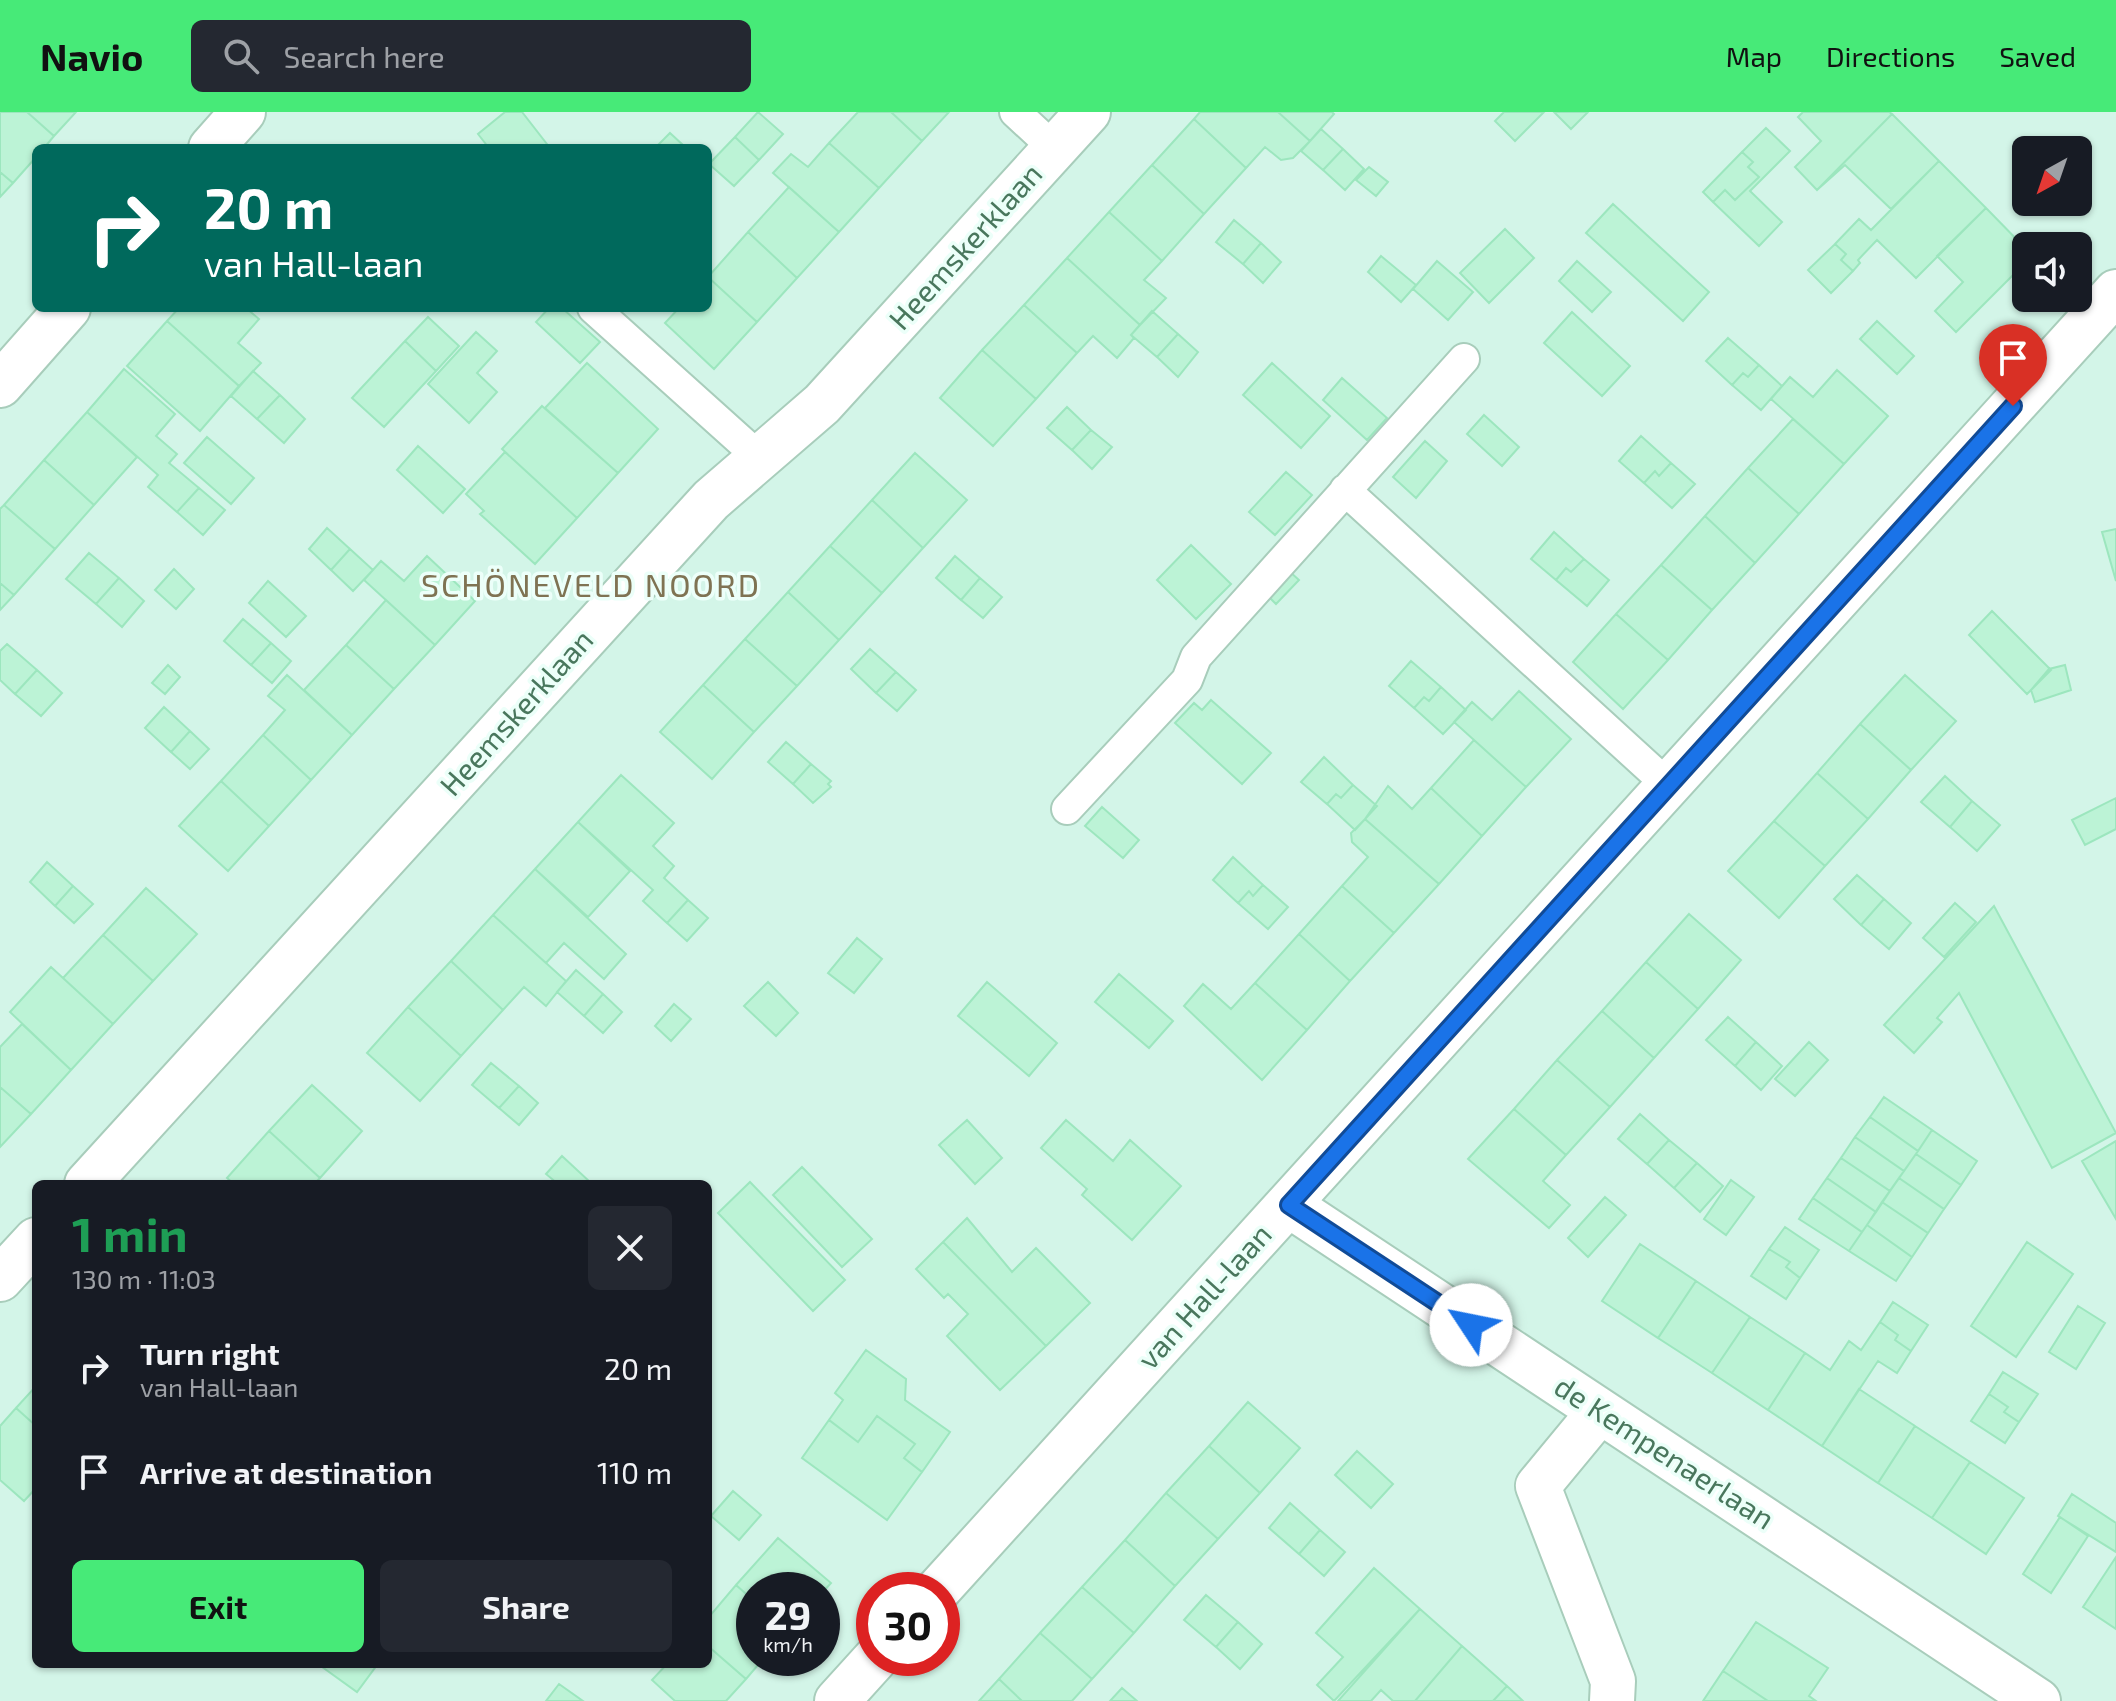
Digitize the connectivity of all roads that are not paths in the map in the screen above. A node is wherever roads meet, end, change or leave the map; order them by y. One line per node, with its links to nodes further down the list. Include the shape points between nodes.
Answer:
1 (243, 112): 4 (street)
2 (1015, 112): 5 (lane)
3 (1088, 112): 5 (street, Heemskerklaan)
4 (215, 144)
5 (1055, 149): 11 (street, Heemskerklaan, via 822,404)
6 (2116, 292): 13 (street, van Hall-laan)
7 (64, 312): 10 (street)
8 (597, 312): 11 (lane)
9 (1464, 359): 12 (lane)
10 (0, 385)
11 (760, 458): 15 (street, Heemskerklaan, via 711,500)
12 (1345, 490): 13 (lane); 14 (lane, via 1196,657 1187,680)
13 (1669, 786): 16 (street, van Hall-laan)
14 (1067, 809)
15 (91, 1180)
16 (1289, 1205): 19 (street, de Kempenaerlaan); 20 (street, van Hall-laan)
17 (32, 1244): 18 (street)
18 (0, 1279)
19 (1600, 1411): 23 (street, via 1538,1486 1613,1681); 24 (street, de Kempenaerlaan)
20 (954, 1572)
21 (860, 1676): 22 (street)
22 (837, 1701)
23 (1612, 1701)
24 (2038, 1701)

